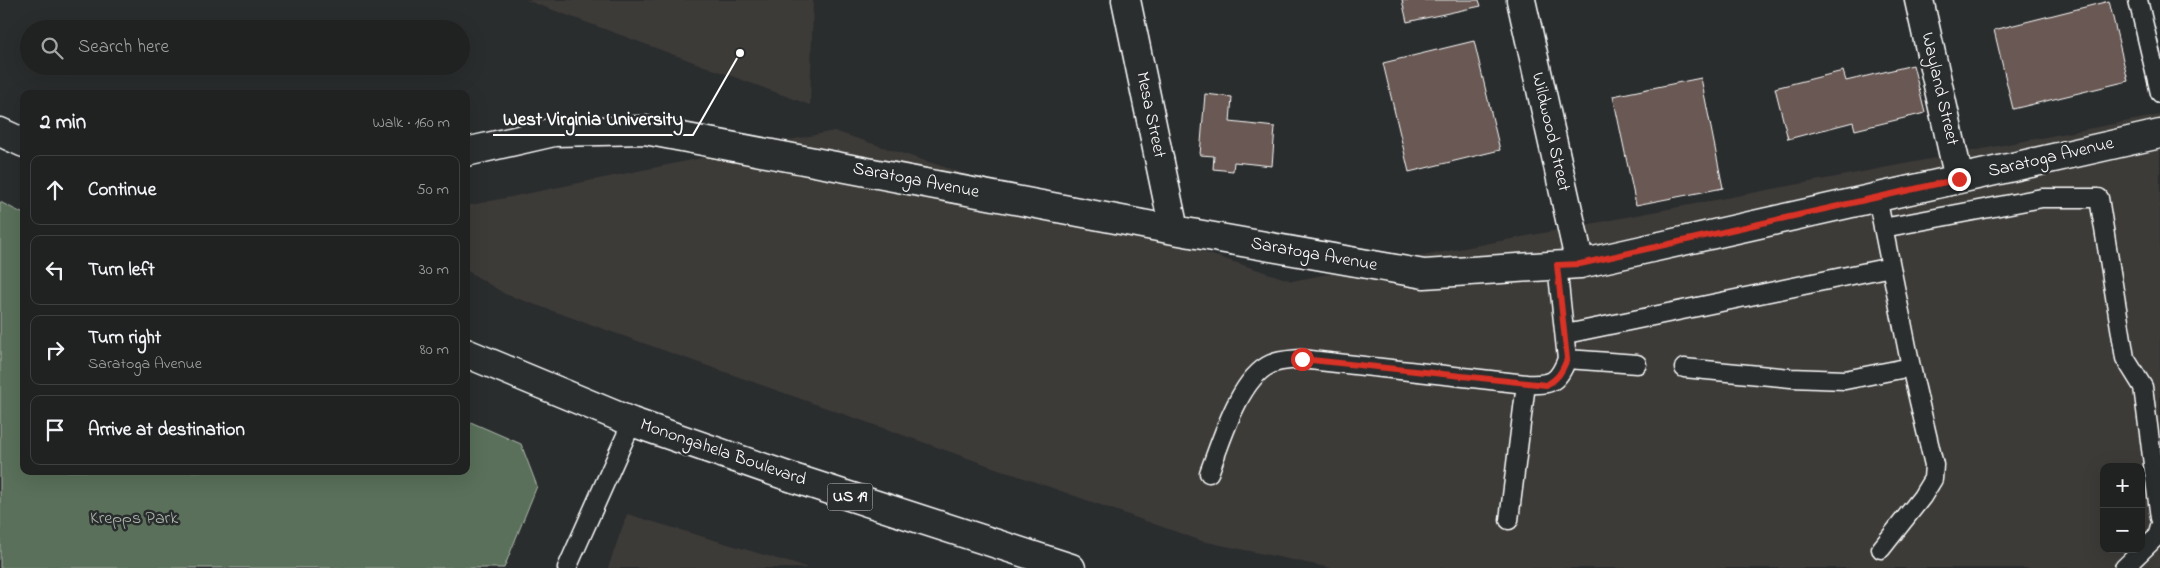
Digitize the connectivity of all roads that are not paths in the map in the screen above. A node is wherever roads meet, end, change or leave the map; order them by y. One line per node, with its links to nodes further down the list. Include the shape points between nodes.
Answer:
1 (1126, 0): 13 (street, Mesa Street)
2 (1521, 0): 14 (street, Wildwood Street)
3 (1919, 0): 10 (street, Wayland Street)
4 (2138, 0): 5 (lane)
5 (2160, 93)
6 (0, 132): 8 (street)
7 (2160, 134): 10 (street, Saratoga Avenue)
8 (20, 141)
9 (470, 151): 13 (street, Saratoga Avenue, via 554,132 645,130)
10 (1959, 179): 11 (street, Saratoga Avenue)
11 (1876, 197): 12 (lane); 14 (street, Saratoga Avenue)
12 (1883, 228): 15 (lane); 25 (lane, via 2042,198 2099,198 2126,358 2144,387)
13 (1174, 230): 14 (street, Saratoga Avenue, via 1424,274)
14 (1568, 265): 16 (lane)
15 (1891, 267): 16 (lane); 20 (lane)
16 (1566, 334): 18 (lane)
17 (470, 355): 23 (street, Monongahela Boulevard / US 19)
18 (1567, 359): 19 (lane); 22 (lane, via 1554,381 1546,385)
19 (1637, 364)
20 (1911, 367): 21 (lane, via 1845,380); 28 (lane, via 1934,464 1933,479)
21 (1684, 368)
22 (1526, 384): 24 (lane, via 1302,359 1271,364 1252,380 1237,400); 26 (lane)
23 (632, 422): 29 (lane); 30 (street, Monongahela Boulevard / US 19)
24 (1210, 473)
25 (2160, 518)
26 (1509, 520)
27 (2160, 526): 31 (lane, via 2157,536)
28 (1881, 549)
29 (567, 568)
30 (1071, 568)
31 (2124, 568)

